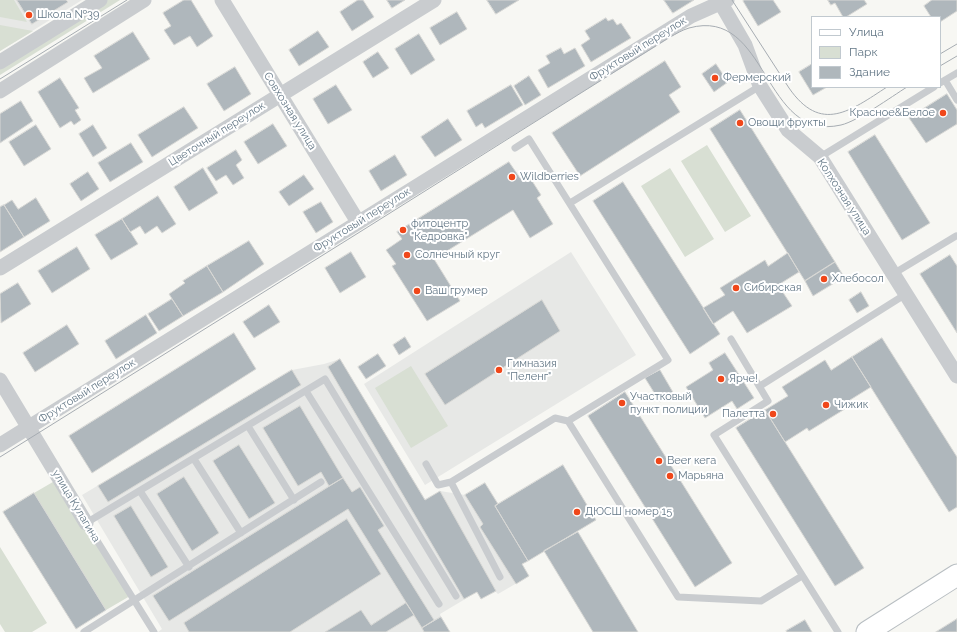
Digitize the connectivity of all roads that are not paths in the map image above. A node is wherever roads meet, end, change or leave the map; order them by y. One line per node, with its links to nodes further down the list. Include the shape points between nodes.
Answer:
1 (100, 0): 6 (street)
2 (144, 0): 11 (street)
3 (222, 0): 12 (street, Совхозная улица)
4 (434, 0): 12 (street, Цветочный переулок)
5 (722, 1): 9 (street, Колхозная улица, via 745,45); 17 (street, Фруктовый переулок, via 691,16)
6 (0, 62)
7 (957, 73): 8 (lane)
8 (942, 82): 13 (lane)
9 (760, 86): 15 (street, Колхозная улица, via 788,130); 16 (lane)
10 (932, 88): 15 (lane)
11 (0, 91)
12 (280, 95): 17 (street, Совхозная улица); 19 (street, Цветочный переулок)
13 (957, 100)
14 (515, 148): 16 (lane, via 529,139)
15 (820, 157): 20 (street, Колхозная улица)
16 (570, 203): 27 (lane, via 668,360)
17 (358, 222): 29 (street, Фруктовый переулок)
18 (956, 236): 20 (lane)
19 (0, 268)
20 (893, 274): 21 (street, Колхозная улица)
21 (906, 294): 23 (street, Колхозная улица); 25 (lane)
22 (731, 339): 25 (lane)
23 (957, 376)
24 (0, 380): 29 (street, улица Кулагина)
25 (760, 386): 41 (lane, via 768,401 714,435)
26 (306, 391): 28 (lane); 43 (lane, via 325,379); 45 (lane)
27 (568, 421): 34 (lane, via 555,418); 41 (lane, via 678,597 761,601)
28 (248, 426): 31 (lane); 36 (lane)
29 (28, 428): 30 (street, Фруктовый переулок); 37 (street, улица Кулагина)
30 (0, 445)
31 (194, 459): 35 (lane); 38 (lane)
32 (426, 464): 34 (lane, via 438,485)
33 (321, 482): 36 (lane)
34 (451, 482): 42 (lane)
35 (140, 491): 37 (lane); 39 (lane)
36 (294, 500): 38 (lane)
37 (86, 523): 44 (lane, улица Кулагина)
38 (241, 534): 39 (lane)
39 (188, 567): 44 (lane)
40 (957, 575): 49 (main road)
41 (802, 576): 48 (lane)
42 (500, 577)
43 (456, 596)
44 (134, 600): 46 (lane); 47 (lane, улица Кулагина)
45 (439, 604)
46 (84, 632)
47 (154, 632)
48 (838, 632)
49 (868, 632)

